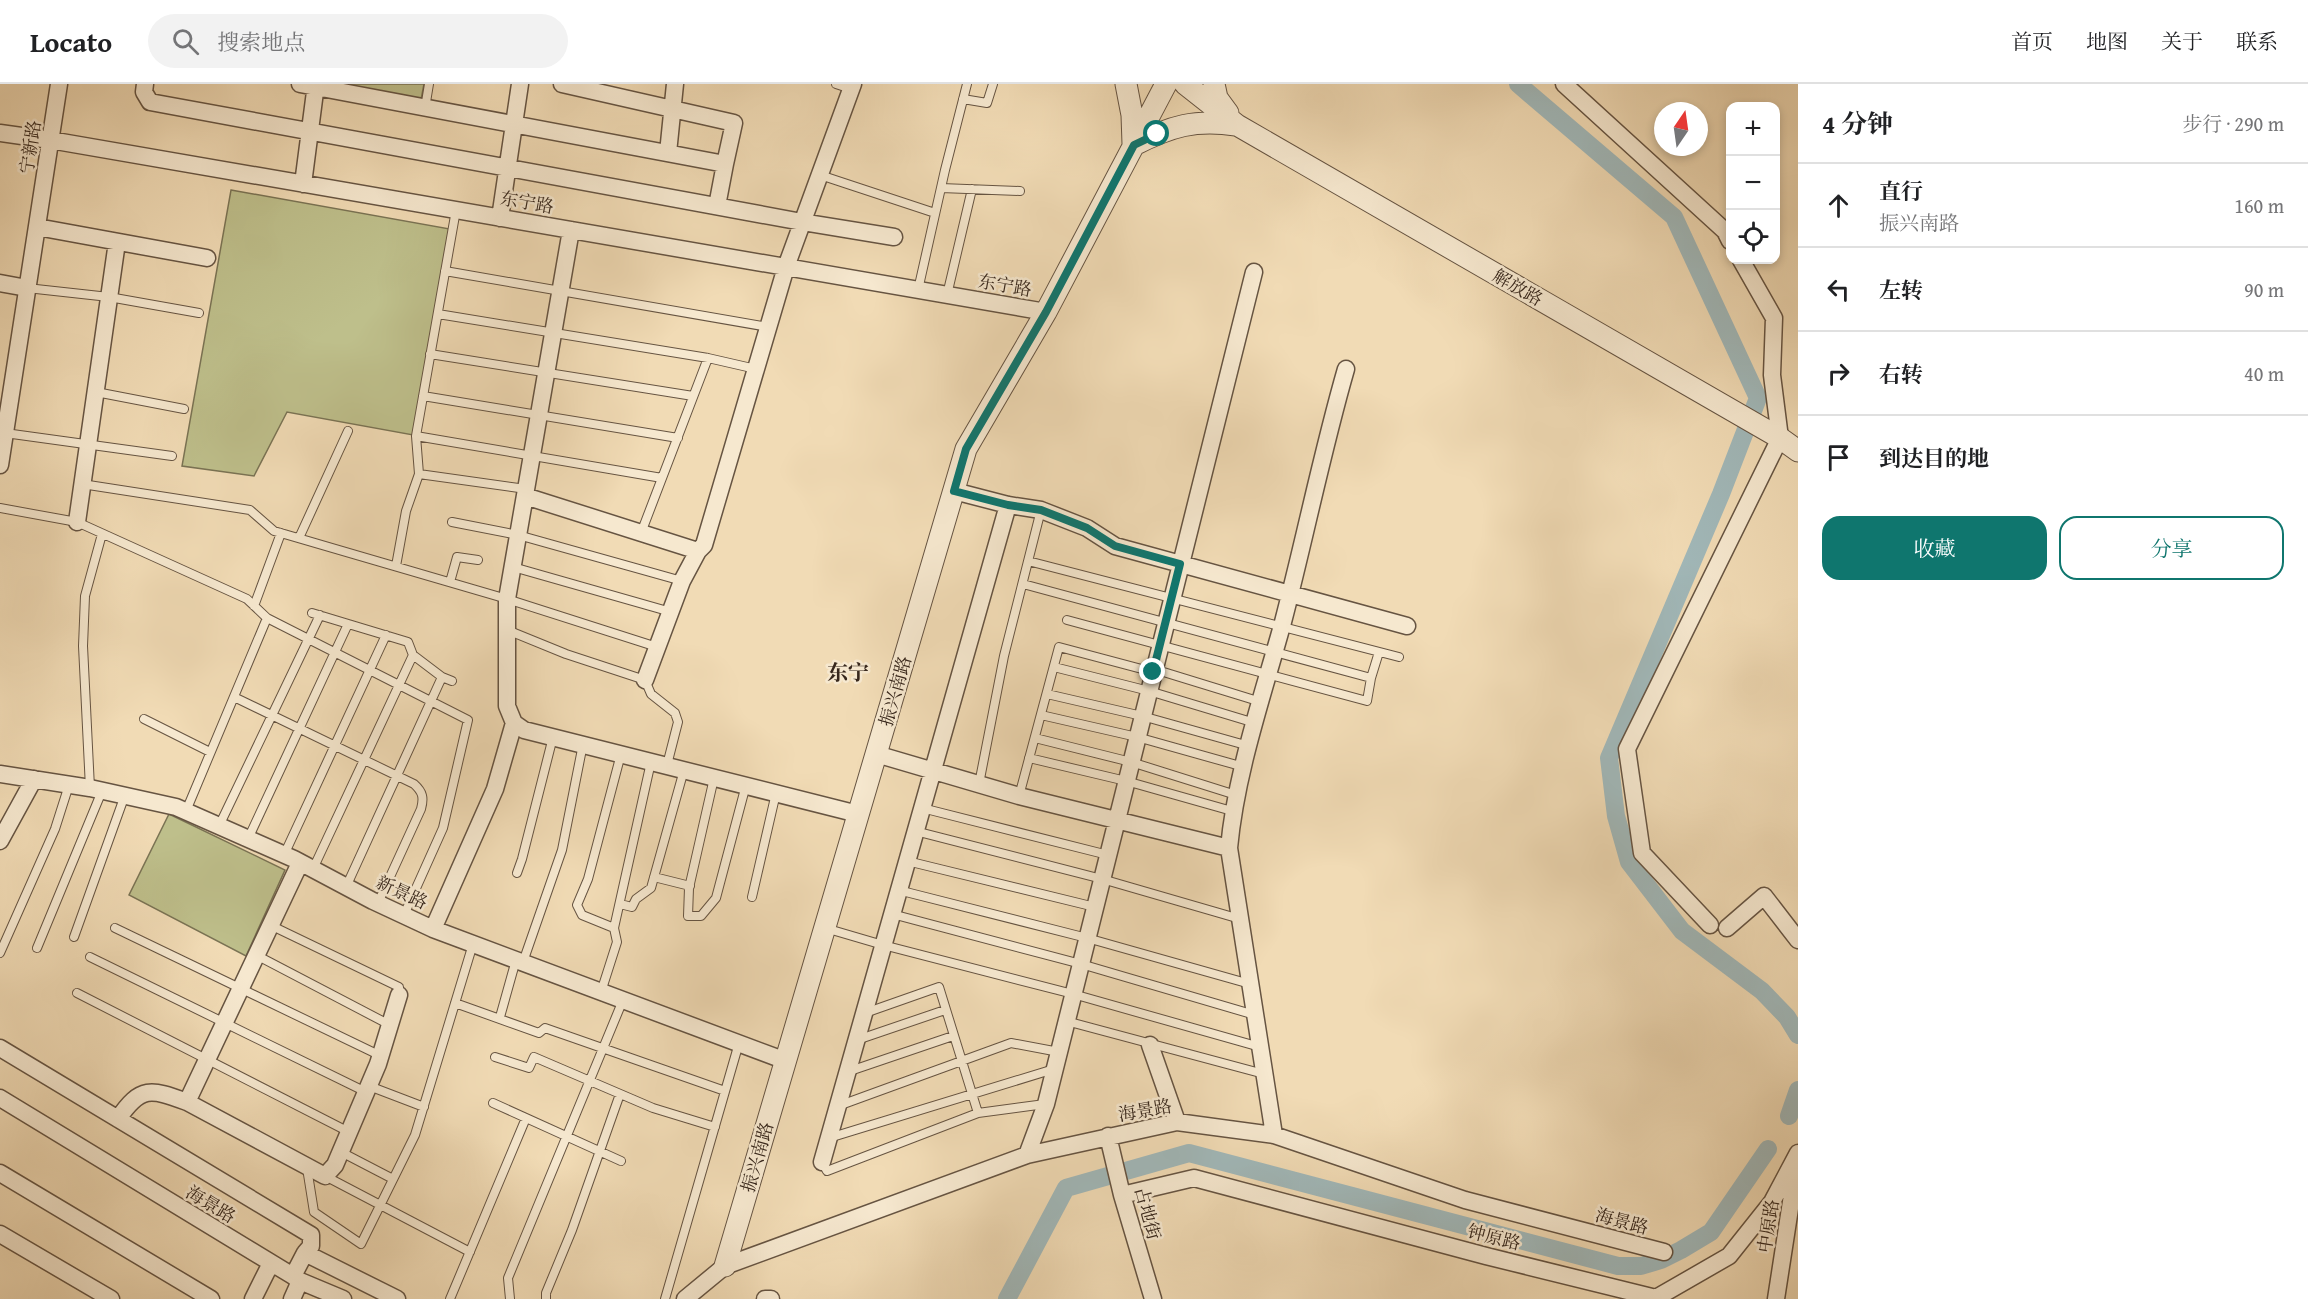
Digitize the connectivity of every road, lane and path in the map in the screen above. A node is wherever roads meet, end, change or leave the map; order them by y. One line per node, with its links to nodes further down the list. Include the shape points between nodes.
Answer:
1 (58, 84): 24 (street, 宁新路)
2 (145, 84): 22 (street, via 144,92 150,102)
3 (429, 84): 18 (lane)
4 (520, 84): 20 (street)
5 (562, 84): 19 (street)
6 (675, 84): 19 (street)
7 (967, 84): 17 (lane)
8 (993, 84): 17 (lane, via 987,103)
9 (1126, 84): 25 (street)
10 (1166, 84): 25 (street)
11 (1179, 84): 25 (street)
12 (1185, 84): 21 (street, 解放路)
13 (1214, 84): 21 (street, via 1217,98)
14 (1564, 84): 41 (street)
15 (310, 85): 18 (street); 22 (street)
16 (847, 86): 29 (street)
17 (963, 99): 31 (lane)
18 (425, 108): 20 (street)
19 (673, 110): 26 (street); 27 (street, via 734,123)
20 (514, 124): 26 (street); 28 (street)
21 (1237, 125): 25 (street, via 1184,125); 74 (street, 解放路)
22 (310, 131): 28 (street); 30 (street)
23 (0, 133): 24 (street, 东宁路)
24 (50, 140): 30 (street, 东宁路); 39 (street, 宁新路)
25 (1134, 145): 55 (street, 振兴南路)
26 (668, 153): 27 (street)
27 (725, 164): 34 (street)
28 (508, 168): 34 (street); 37 (street)
29 (820, 175): 36 (lane); 38 (street)
30 (303, 184): 35 (street, 东宁路)
31 (941, 188): 32 (lane); 36 (lane)
32 (972, 189): 33 (lane); 53 (lane)
33 (1020, 191)
34 (717, 206): 38 (street)
35 (456, 210): 37 (street, 东宁路); 47 (lane)
36 (935, 213): 51 (lane)
37 (500, 218): 40 (street, 东宁路)
38 (802, 222): 42 (street); 46 (street)
39 (37, 227): 43 (street); 50 (street, 宁新路)
40 (571, 230): 46 (street, 东宁路); 52 (street)
41 (1726, 233)
42 (894, 237)
43 (117, 242): 44 (street); 54 (street)
44 (207, 258)
45 (1743, 264): 74 (street, via 1774,318 1772,375)
46 (786, 267): 51 (street, 东宁路); 58 (street)
47 (445, 271): 52 (lane); 57 (lane)
48 (1254, 272): 98 (street)
49 (0, 283): 50 (street)
50 (27, 288): 54 (lane); 71 (street, 宁新路)
51 (918, 290): 53 (street, 东宁路)
52 (561, 291): 58 (lane); 59 (street)
53 (947, 295): 55 (street, 东宁路)
54 (109, 297): 56 (lane); 65 (street)
55 (1046, 312): 83 (street, 振兴南路, via 966,449)
56 (199, 313)
57 (438, 314): 59 (lane); 60 (lane)
58 (768, 327): 62 (street)
59 (553, 333): 61 (lane); 64 (street)
60 (430, 354): 64 (lane); 66 (lane)
61 (708, 358): 62 (lane); 67 (lane)
62 (756, 369): 95 (street, via 704,545)
63 (1346, 369): 104 (street)
64 (546, 372): 67 (lane); 69 (street)
65 (96, 392): 68 (lane); 75 (street)
66 (423, 396): 69 (lane); 72 (lane)
67 (693, 396): 73 (lane)
68 (184, 409)
69 (539, 415): 73 (lane); 78 (street)
70 (348, 431): 94 (lane)
71 (5, 433): 75 (lane); 79 (street, 宁新路)
72 (416, 436): 78 (lane); 80 (lane)
73 (678, 438): 81 (lane)
74 (1780, 438): 76 (street, 解放路); 202 (street, via 1627,749 1642,853)
75 (88, 444): 77 (lane); 82 (street)
76 (1798, 451)
77 (172, 456)
78 (532, 456): 81 (lane); 84 (street)
79 (0, 465)
80 (419, 474): 84 (lane); 99 (lane, via 406,511)
81 (662, 478): 91 (lane)
82 (82, 484): 88 (street); 90 (lane, via 250,510)
83 (954, 491): 85 (street); 154 (street, 振兴南路)
84 (526, 492): 91 (street); 93 (street)
85 (1008, 505): 87 (street); 161 (street)
86 (0, 508): 88 (lane)
87 (1041, 510): 97 (lane); 98 (street, via 1087,528 1115,546)
88 (77, 522): 92 (lane)
89 (452, 522): 93 (lane)
90 (281, 533): 94 (lane); 107 (lane)
91 (641, 533): 95 (street)
92 (102, 534): 107 (lane, via 247,599); 170 (lane, via 85,596 83,645)
93 (518, 535): 100 (street); 101 (lane)
94 (298, 538): 99 (lane)
95 (698, 551): 101 (street)
96 (478, 560): 102 (lane, via 457,557)
97 (1028, 561): 103 (lane); 105 (lane)
98 (1180, 564): 104 (street); 105 (street)
99 (396, 566): 102 (lane)
100 (513, 567): 106 (street); 108 (lane)
101 (682, 581): 108 (street)
102 (450, 582): 106 (lane)
103 (1023, 584): 111 (lane); 167 (lane, via 1004,656)
104 (1290, 595): 113 (street); 114 (street)
105 (1172, 597): 111 (street); 114 (lane)
106 (507, 599): 115 (street); 119 (lane)
107 (254, 606): 109 (lane)
108 (670, 612): 119 (street)
109 (267, 618): 117 (lane); 136 (lane)
110 (1067, 620): 118 (lane)
111 (1166, 621): 118 (street); 120 (lane)
112 (348, 624): 116 (lane); 117 (lane, via 316,614); 121 (lane)
113 (1407, 626)
114 (1281, 627): 120 (street); 122 (lane)
115 (507, 630): 131 (lane); 143 (street, via 507,706)
116 (386, 635): 123 (lane, via 408,642); 126 (lane)
117 (308, 639): 121 (lane); 139 (lane)
118 (1160, 645): 127 (street); 128 (lane)
119 (657, 647): 131 (street)
120 (1275, 651): 128 (street); 130 (lane)
121 (334, 652): 126 (lane); 145 (lane)
122 (1379, 652): 124 (lane); 130 (lane)
123 (413, 655): 129 (lane); 133 (lane)
124 (1399, 657)
125 (1054, 667): 127 (lane, via 1059,648); 134 (lane); 135 (lane)
126 (369, 670): 133 (lane); 150 (lane)
127 (1153, 672): 134 (street); 138 (lane)
128 (1268, 675): 130 (lane, via 1367,701); 138 (street)
129 (441, 677): 132 (lane); 137 (lane)
130 (1371, 678)
131 (645, 680): 158 (lane, via 651,694 675,713 678,722)
132 (452, 681)
133 (399, 685): 137 (lane); 156 (lane)
134 (1149, 691): 141 (street); 144 (lane)
135 (1047, 694): 140 (lane); 141 (lane)
136 (234, 697): 139 (lane); 152 (lane)
137 (430, 701): 163 (lane); 199 (lane, via 468,720 443,828)
138 (1261, 702): 144 (street)
139 (272, 715): 145 (lane); 179 (lane)
140 (1041, 715): 147 (lane); 148 (lane)
141 (1142, 716): 147 (street); 151 (lane)
142 (144, 719): 152 (lane)
143 (513, 723): 146 (street); 207 (street, via 495,789)
144 (1256, 723): 151 (street)
145 (299, 729): 150 (lane); 181 (lane)
146 (553, 737): 149 (street); 188 (lane)
147 (1137, 737): 157 (street); 159 (lane)
148 (1035, 738): 155 (lane); 157 (lane)
149 (583, 744): 153 (street); 217 (lane, via 562,850)
150 (334, 746): 156 (lane); 184 (lane)
151 (1249, 746): 159 (street)
152 (210, 752): 176 (lane)
153 (621, 754): 158 (street); 204 (lane, via 588,879 577,905 582,915)
154 (876, 754): 161 (street); 177 (street, 振兴南路)
155 (1029, 758): 166 (lane); 173 (lane)
156 (364, 760): 163 (lane); 187 (lane)
157 (1131, 762): 166 (street); 174 (lane)
158 (659, 763): 160 (street); 196 (lane)
159 (1244, 767): 174 (street)
160 (684, 770): 164 (street); 189 (lane)
161 (932, 771): 167 (street); 175 (street)
162 (0, 774): 165 (street, 新景路)
163 (396, 776): 192 (lane); 195 (lane, via 414,784 422,792 423,801)
164 (714, 778): 169 (street); 191 (lane)
165 (34, 779): 168 (street, 新景路); 182 (street)
166 (1126, 781): 174 (lane); 178 (street)
167 (979, 784): 173 (street)
168 (69, 785): 170 (street, 新景路); 214 (lane, via 55,829)
169 (746, 785): 171 (street); 191 (lane, via 716,897 701,916 688,916)
170 (96, 789): 172 (street, 新景路); 213 (lane)
171 (776, 793): 177 (street); 194 (lane)
172 (124, 795): 176 (street, 新景路); 208 (lane)
173 (1019, 796): 178 (street)
174 (1234, 803): 183 (street)
175 (922, 808): 180 (street); 185 (lane)
176 (186, 811): 179 (street, 新景路)
177 (858, 814): 205 (street, 振兴南路)
178 (1116, 821): 183 (street); 185 (street)
179 (219, 825): 181 (street, 新景路)
180 (915, 831): 186 (street); 190 (lane)
181 (248, 839): 184 (street, 新景路)
182 (0, 841)
183 (1228, 848): 200 (street)
184 (284, 855): 187 (street, 新景路)
185 (1108, 855): 190 (street)
186 (907, 861): 193 (street); 197 (lane)
187 (306, 866): 192 (street, 新景路); 201 (street)
188 (517, 873)
189 (654, 877): 191 (lane); 196 (lane, via 651,888 632,907)
190 (1102, 879): 197 (street); 200 (lane)
191 (690, 886)
192 (346, 887): 195 (street, 新景路)
193 (898, 890): 198 (street); 209 (lane)
194 (752, 897)
195 (378, 903): 199 (street, 新景路)
196 (620, 904): 204 (lane)
197 (1095, 907): 209 (street)
198 (892, 914): 212 (street); 218 (lane)
199 (404, 915): 207 (street, 新景路)
200 (1240, 919): 219 (street)
201 (270, 925): 215 (street); 224 (lane, via 399,987)
202 (1710, 925)
203 (115, 928): 220 (lane)
204 (614, 928): 221 (lane, via 617,942)
205 (825, 928): 212 (lane); 245 (street, 振兴南路)
206 (1727, 928): 210 (street, via 1764,896)
207 (433, 929): 211 (street, 新景路)
208 (74, 937)
209 (1087, 938): 218 (street); 219 (lane)
210 (1798, 940)
211 (473, 944): 217 (street, 新景路); 226 (lane)
212 (883, 945): 223 (lane); 228 (street)
213 (37, 948)
214 (0, 953)
215 (256, 955): 220 (street); 233 (lane)
216 (90, 957): 232 (lane)
217 (519, 961): 221 (street, 新景路); 230 (lane)
218 (1081, 963): 223 (street); 229 (lane)
219 (1250, 984): 229 (street)
220 (240, 988): 232 (street); 242 (lane)
221 (601, 992): 225 (street, 新景路)
222 (77, 993): 244 (lane)
223 (1073, 994): 231 (street); 238 (lane)
224 (399, 995): 233 (street)
225 (623, 1000): 236 (street, 新景路); 240 (lane)
226 (455, 1003): 230 (lane); 260 (lane)
227 (945, 1010): 228 (lane, via 939,987); 234 (lane); 235 (lane)
228 (864, 1013): 235 (street)
229 (1255, 1015): 238 (street)
230 (500, 1017): 240 (lane, via 539,1033 544,1028)
231 (1066, 1021): 237 (lane); 241 (street)
232 (224, 1023): 244 (street); 251 (lane)
233 (390, 1025): 242 (street)
234 (953, 1036): 246 (lane); 248 (lane)
235 (856, 1040): 248 (street)
236 (739, 1043): 245 (street, 新景路); 252 (lane)
237 (1150, 1045): 249 (lane); 264 (street)
238 (1260, 1047): 249 (street)
239 (0, 1048): 263 (street)
240 (603, 1049): 250 (lane); 252 (lane)
241 (1059, 1052): 246 (lane, via 1011,1043); 247 (street)
242 (381, 1056): 251 (street)
243 (495, 1057): 250 (lane, via 529,1068 534,1057)
244 (207, 1059): 256 (street); 266 (lane)
245 (786, 1061): 289 (street, 振兴南路)
246 (961, 1061): 254 (lane); 259 (lane)
247 (1054, 1069): 254 (lane); 258 (street)
248 (847, 1072): 259 (street)
249 (1264, 1074): 267 (street)
250 (590, 1081): 253 (lane); 269 (lane)
251 (367, 1089): 260 (lane); 266 (street)
252 (725, 1091): 265 (lane)
253 (620, 1094): 265 (lane); 272 (lane)
254 (972, 1094): 261 (lane); 270 (lane)
255 (0, 1098): 288 (street, 海景路)
256 (187, 1102): 263 (street, via 146,1092 130,1101); 278 (street)
257 (493, 1103): 262 (lane)
258 (1046, 1104): 261 (lane); 274 (street)
259 (837, 1106): 270 (street)
260 (424, 1107): 281 (lane, via 415,1136)
261 (978, 1113): 277 (lane, via 827,1171)
262 (526, 1118): 269 (lane); 285 (lane)
263 (118, 1119): 287 (street, via 311,1235 311,1246)
264 (1177, 1122): 267 (street, 海景路); 268 (street, 海景路)
265 (715, 1127): 301 (lane)
266 (349, 1132): 271 (street)
267 (1274, 1135): 286 (street, 海景路, via 1465,1200)
268 (1108, 1136): 274 (street, 海景路); 282 (street, 占地街)
269 (567, 1137): 272 (lane); 299 (lane, via 508,1278)
270 (828, 1138): 277 (street)
271 (340, 1152): 280 (street); 281 (lane)
272 (600, 1152): 276 (lane); 300 (lane)
273 (1798, 1153): 291 (street, 钟原路, via 1772,1202 1729,1256)
274 (1027, 1155): 289 (street, 海景路)
275 (1798, 1160): 306 (street, 中原路)
276 (621, 1161)
277 (822, 1162)
278 (307, 1167): 280 (street); 283 (lane, via 314,1212 361,1244)
279 (0, 1173): 293 (street)
280 (325, 1176): 283 (lane)
281 (393, 1179): 283 (lane)
282 (1120, 1187): 291 (street, 钟原路, via 1194,1178); 305 (street, 占地街)
283 (380, 1205): 285 (lane)
284 (0, 1234): 292 (street)
285 (470, 1252): 298 (lane)
286 (1664, 1252)
287 (305, 1253): 290 (street); 297 (street)
288 (271, 1263): 290 (street, 海景路); 294 (street)
289 (725, 1266): 302 (street, 海景路)
290 (296, 1278): 295 (street); 296 (street, 海景路)
291 (1658, 1298)
292 (111, 1299)
293 (211, 1299)
294 (253, 1299)
295 (292, 1299)
296 (343, 1299)
297 (397, 1299)
298 (450, 1299)
299 (510, 1299)
300 (546, 1299)
301 (665, 1299)
302 (685, 1299)
303 (765, 1299): 304 (street)
304 (771, 1299)
305 (1153, 1299)
306 (1776, 1299)

